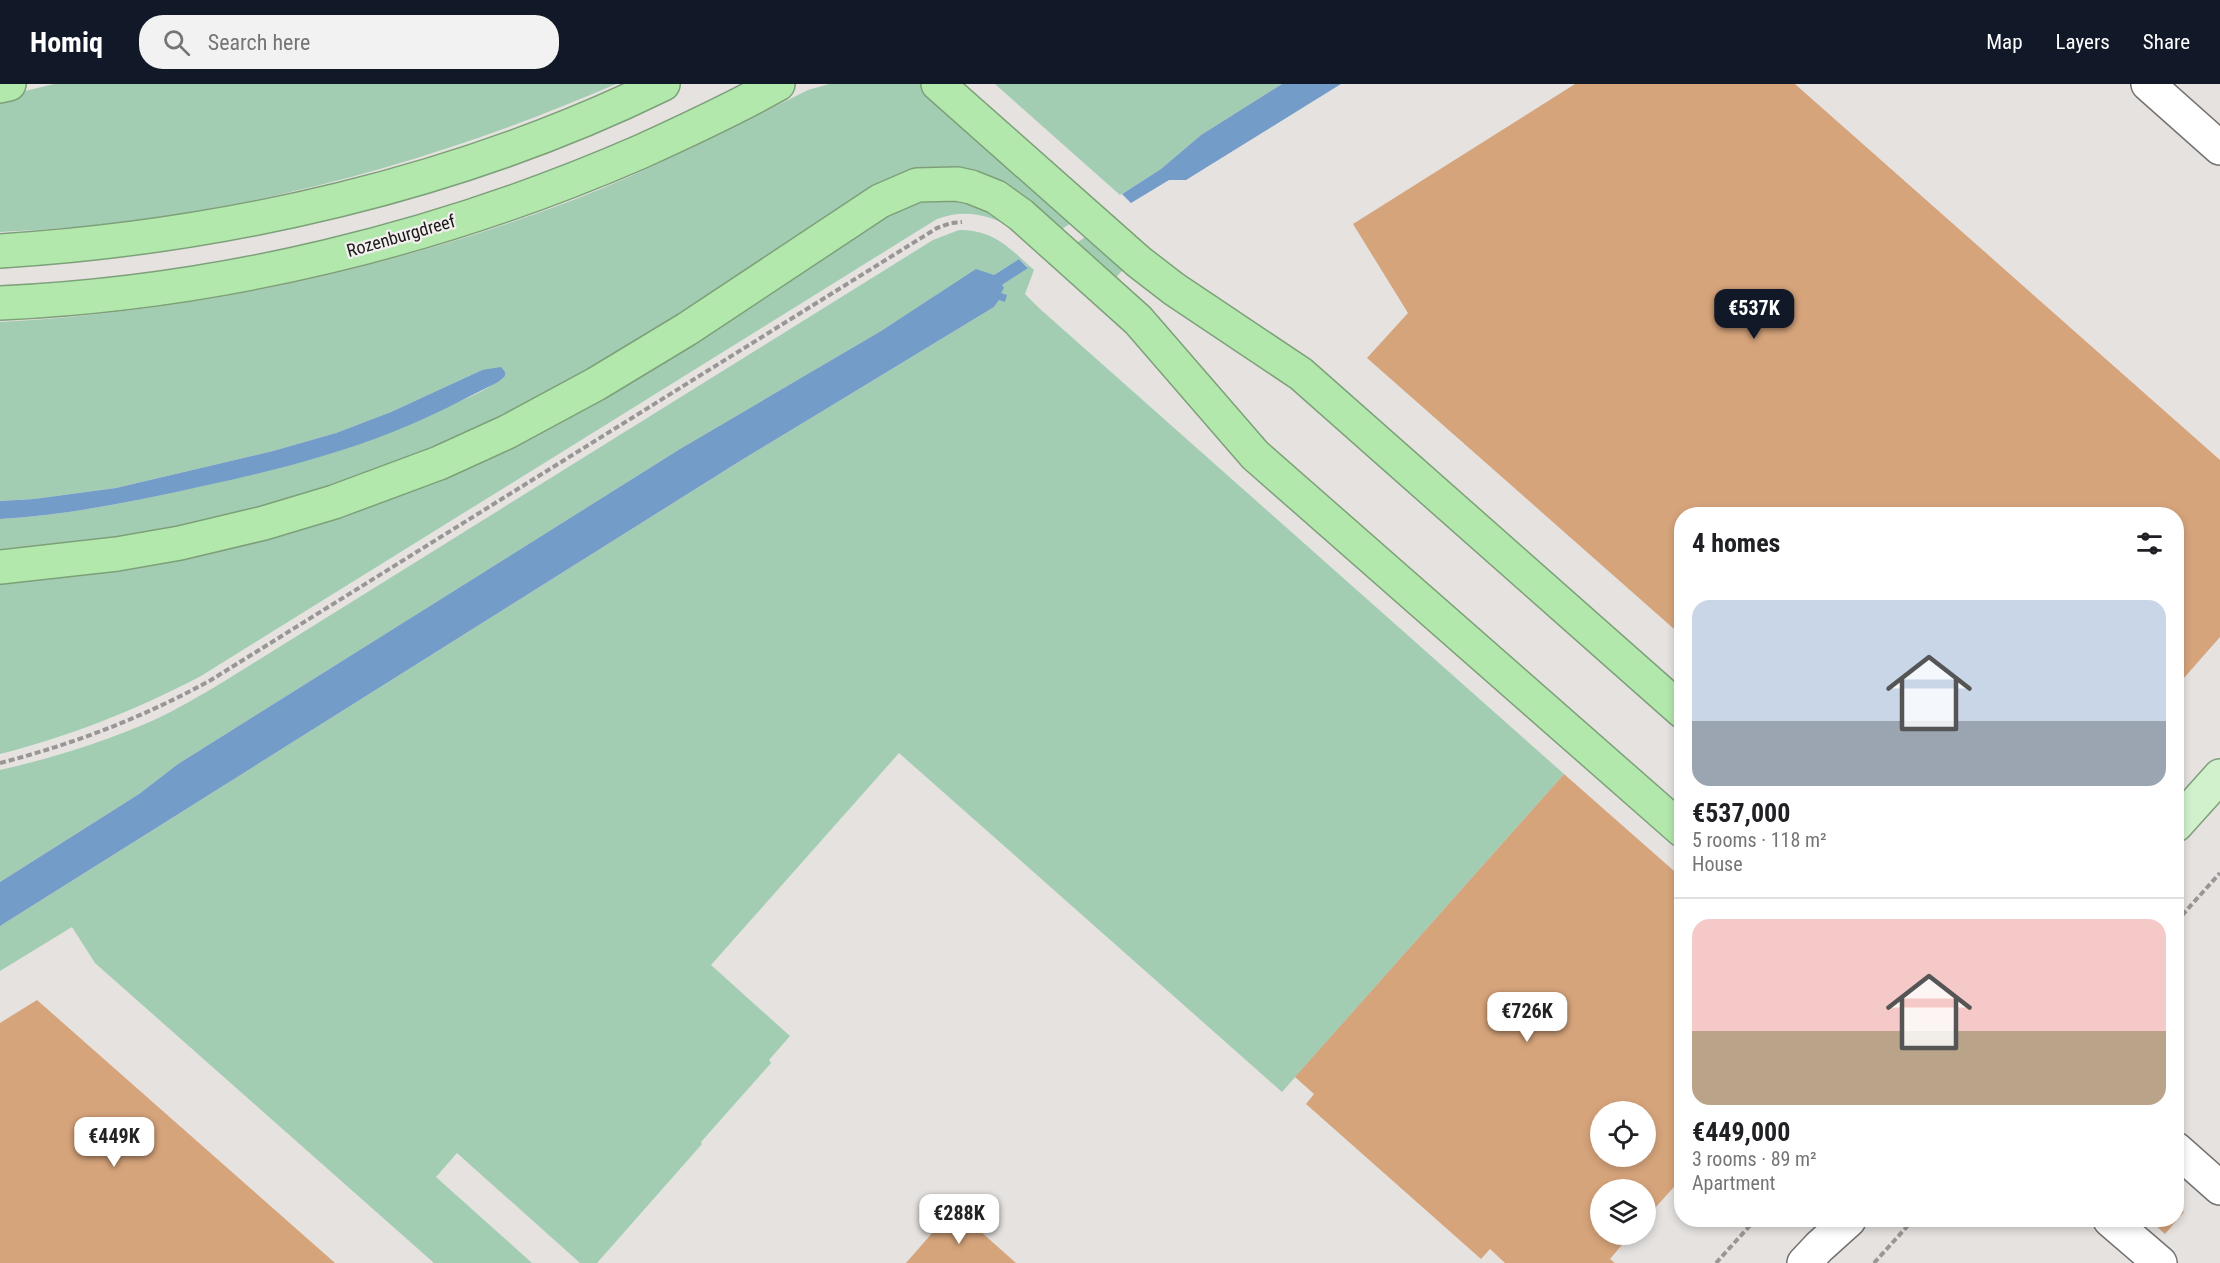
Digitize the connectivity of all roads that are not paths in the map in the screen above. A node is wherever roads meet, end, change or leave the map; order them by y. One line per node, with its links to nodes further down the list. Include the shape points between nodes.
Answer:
1 (9, 84): 6 (highway)
2 (663, 84): 8 (highway, via 512,147 347,198 159,235)
3 (778, 84): 9 (highway, Rozenburgdreef, via 606,167 436,228 251,273 131,292)
4 (938, 84): 11 (highway, via 1148,269 1301,374)
5 (2148, 84): 7 (street)
6 (0, 86)
7 (2220, 148)
8 (0, 251)
9 (0, 303)
10 (0, 567): 14 (highway, via 117,554 254,526 334,502 439,463 596,384 687,329 880,201 917,186 957,184 996,197 1071,259 1138,320 1255,455)
11 (1674, 704)
12 (2220, 776): 13 (main road)
13 (2184, 816)
14 (1674, 823)
15 (2184, 1156): 16 (street)
16 (2220, 1188)
17 (1840, 1227): 19 (street)
18 (2118, 1227): 20 (street)
19 (1819, 1243)
20 (2160, 1263)

